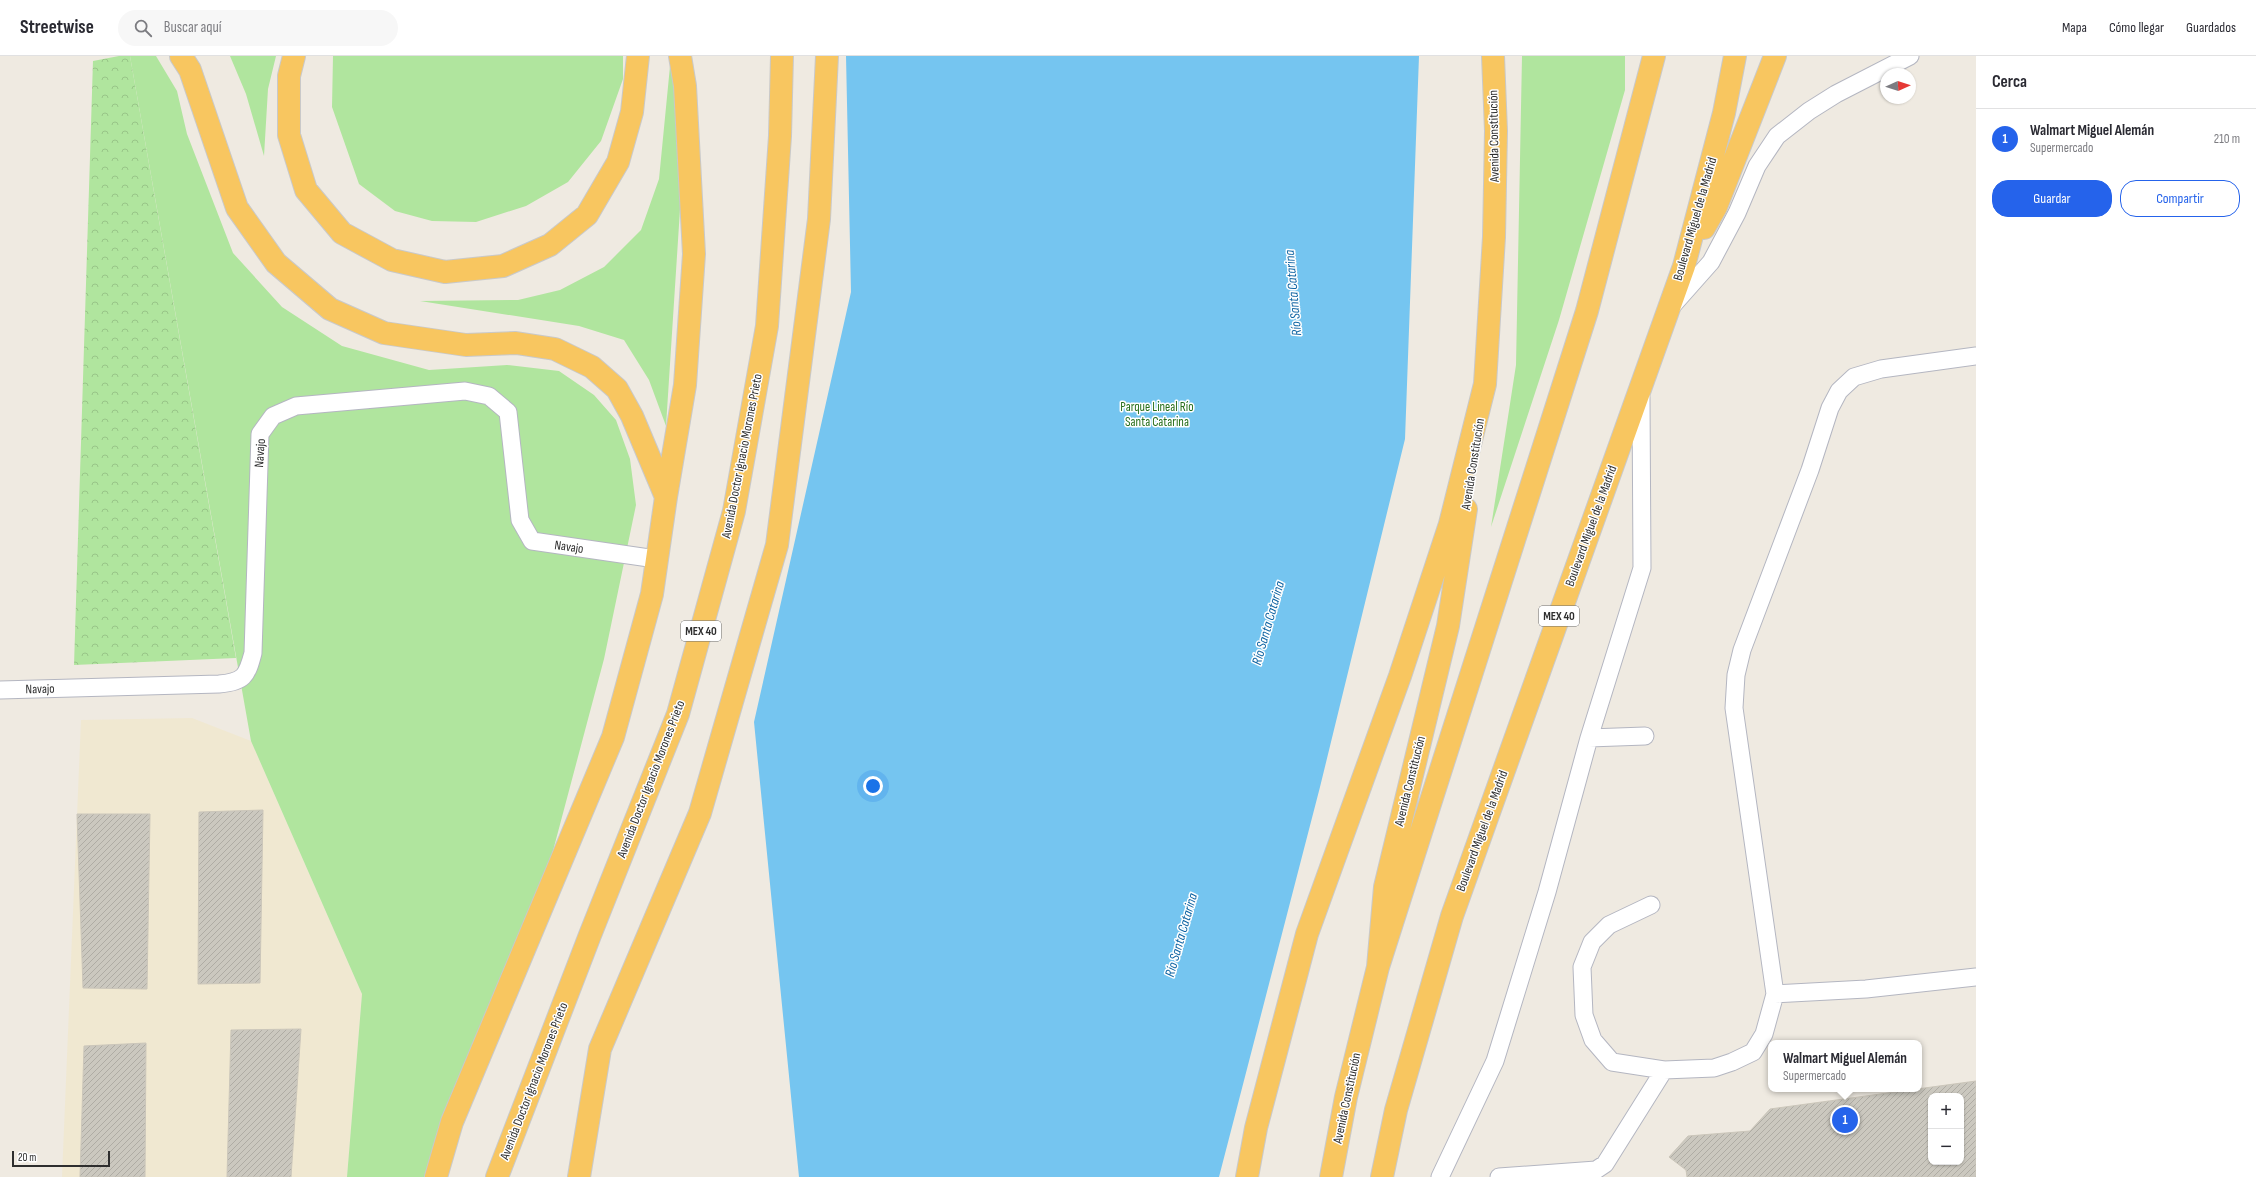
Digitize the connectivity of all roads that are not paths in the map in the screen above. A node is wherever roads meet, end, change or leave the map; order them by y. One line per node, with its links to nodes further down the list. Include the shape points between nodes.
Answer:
1 (181, 56): 19 (highway, via 190,70 237,208 276,263 330,309 384,333 466,345 516,344 555,349 592,367 617,389 621,396)
2 (294, 56): 3 (highway, via 289,76 289,135 306,190 342,233 392,260 446,272 503,266 550,245 587,214 618,162 632,112)
3 (638, 56)
4 (680, 56): 19 (highway, via 686,86 694,254 685,385)
5 (782, 56): 30 (highway, Avenida Doctor Ignacio Morones Prieto / MEX 40, via 780,136 767,326 734,511 678,714)
6 (827, 56): 31 (highway, via 819,219 777,545 700,813 600,1049)
7 (1493, 56): 17 (highway, Avenida Constitución, via 1496,131 1494,238)
8 (1646, 56): 13 (highway)
9 (1654, 56): 13 (highway)
10 (1735, 56): 14 (highway, Boulevard Miguel de la Madrid / MEX 40, via 1724,113)
11 (1775, 56): 14 (highway, via 1716,207)
12 (1910, 56): 15 (lane, via 1836,94 1777,136 1757,166 1737,213 1711,262)
13 (1646, 90): 25 (highway, via 1588,311)
14 (1684, 266): 15 (highway, Boulevard Miguel de la Madrid / MEX 40)
15 (1667, 312): 18 (highway, Boulevard Miguel de la Madrid / MEX 40)
16 (1976, 356): 27 (lane, via 1880,369 1854,377 1839,391 1830,408 1810,470 1742,650 1736,676 1734,708)
17 (1485, 384): 25 (highway, Avenida Constitución, via 1448,626 1385,887); 32 (highway, Avenida Constitución, via 1450,524 1400,676 1307,934 1256,1128)
18 (1641, 386): 23 (lane, via 1642,568); 34 (highway, Boulevard Miguel de la Madrid / MEX 40, via 1452,916 1396,1110)
19 (666, 497): 20 (highway)
20 (656, 559): 21 (lane, Navajo, via 532,541 520,520 508,412 489,396 465,392 296,406 273,416 260,434 253,653 248,671 236,683); 29 (highway, via 652,594 613,737 452,1122)
21 (0, 690)
22 (1645, 736): 23 (lane)
23 (1589, 738): 35 (lane, via 1547,892 1495,1061)
24 (1651, 905): 28 (lane, via 1609,925 1592,942 1582,967 1584,1015 1592,1040 1612,1062)
25 (1378, 967): 33 (highway, Avenida Constitución, via 1346,1097)
26 (1976, 977): 27 (lane, via 1866,989)
27 (1775, 994): 28 (lane, via 1764,1034 1753,1052 1714,1068)
28 (1664, 1070): 36 (lane, via 1605,1164 1596,1170)
29 (436, 1177)
30 (497, 1177)
31 (579, 1177)
32 (1247, 1177)
33 (1331, 1177)
34 (1382, 1177)
35 (1440, 1177)
36 (1499, 1177)

